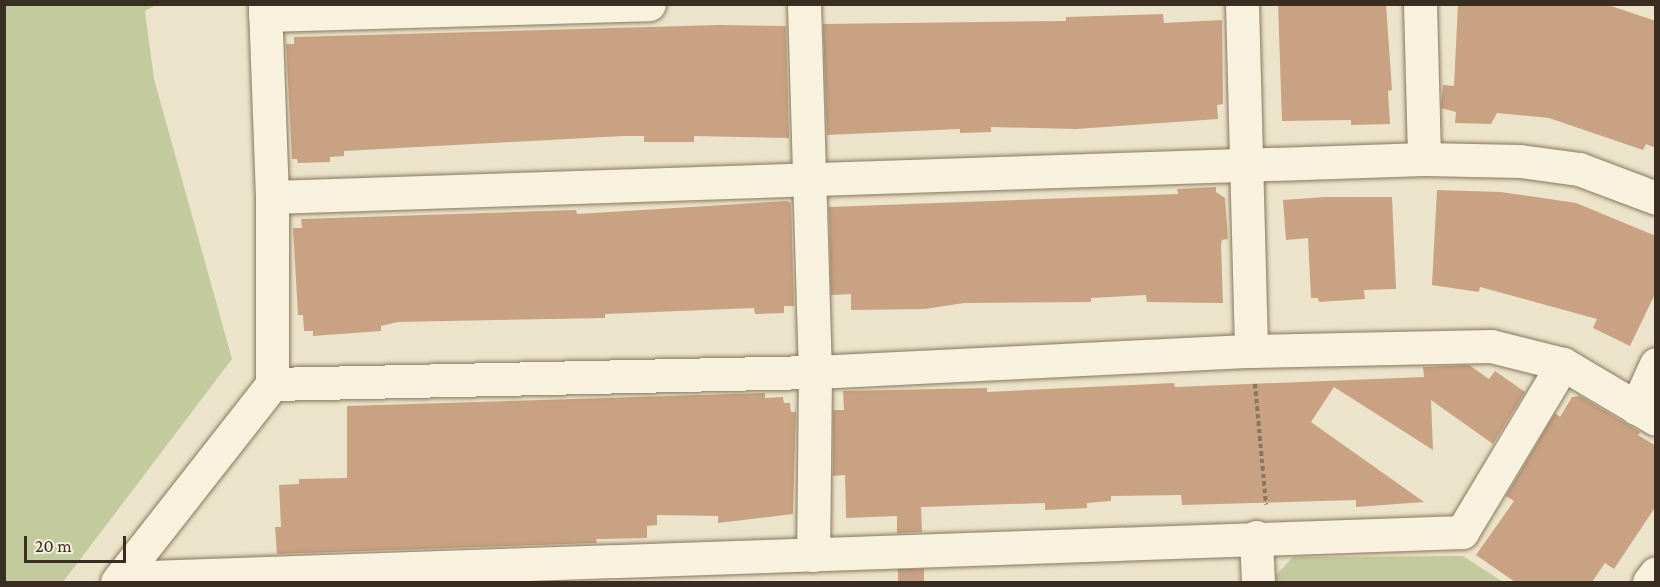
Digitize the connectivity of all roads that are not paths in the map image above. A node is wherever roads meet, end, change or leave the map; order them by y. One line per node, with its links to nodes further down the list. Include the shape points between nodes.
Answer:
1 (649, 4): 5 (street)
2 (804, 4): 8 (street)
3 (1242, 4): 7 (street)
4 (1420, 4): 6 (street)
5 (265, 10): 9 (street)
6 (1424, 159): 7 (street); 10 (street, via 1520,161 1579,169)
7 (1246, 164): 8 (street); 11 (street)
8 (808, 182): 9 (street); 14 (street)
9 (272, 197): 15 (street)
10 (1656, 198)
11 (1251, 351): 12 (street, via 1491,346); 14 (street)
12 (1563, 364): 16 (street); 17 (street, via 1462,532)
13 (1656, 364): 16 (street)
14 (815, 372): 15 (street); 18 (street)
15 (272, 384): 21 (street)
16 (1646, 413)
17 (1262, 536): 18 (street); 22 (street)
18 (813, 555): 19 (street)
19 (600, 572): 21 (street)
20 (1656, 573): 23 (street)
21 (118, 580)
22 (1258, 582)
23 (1649, 582)

